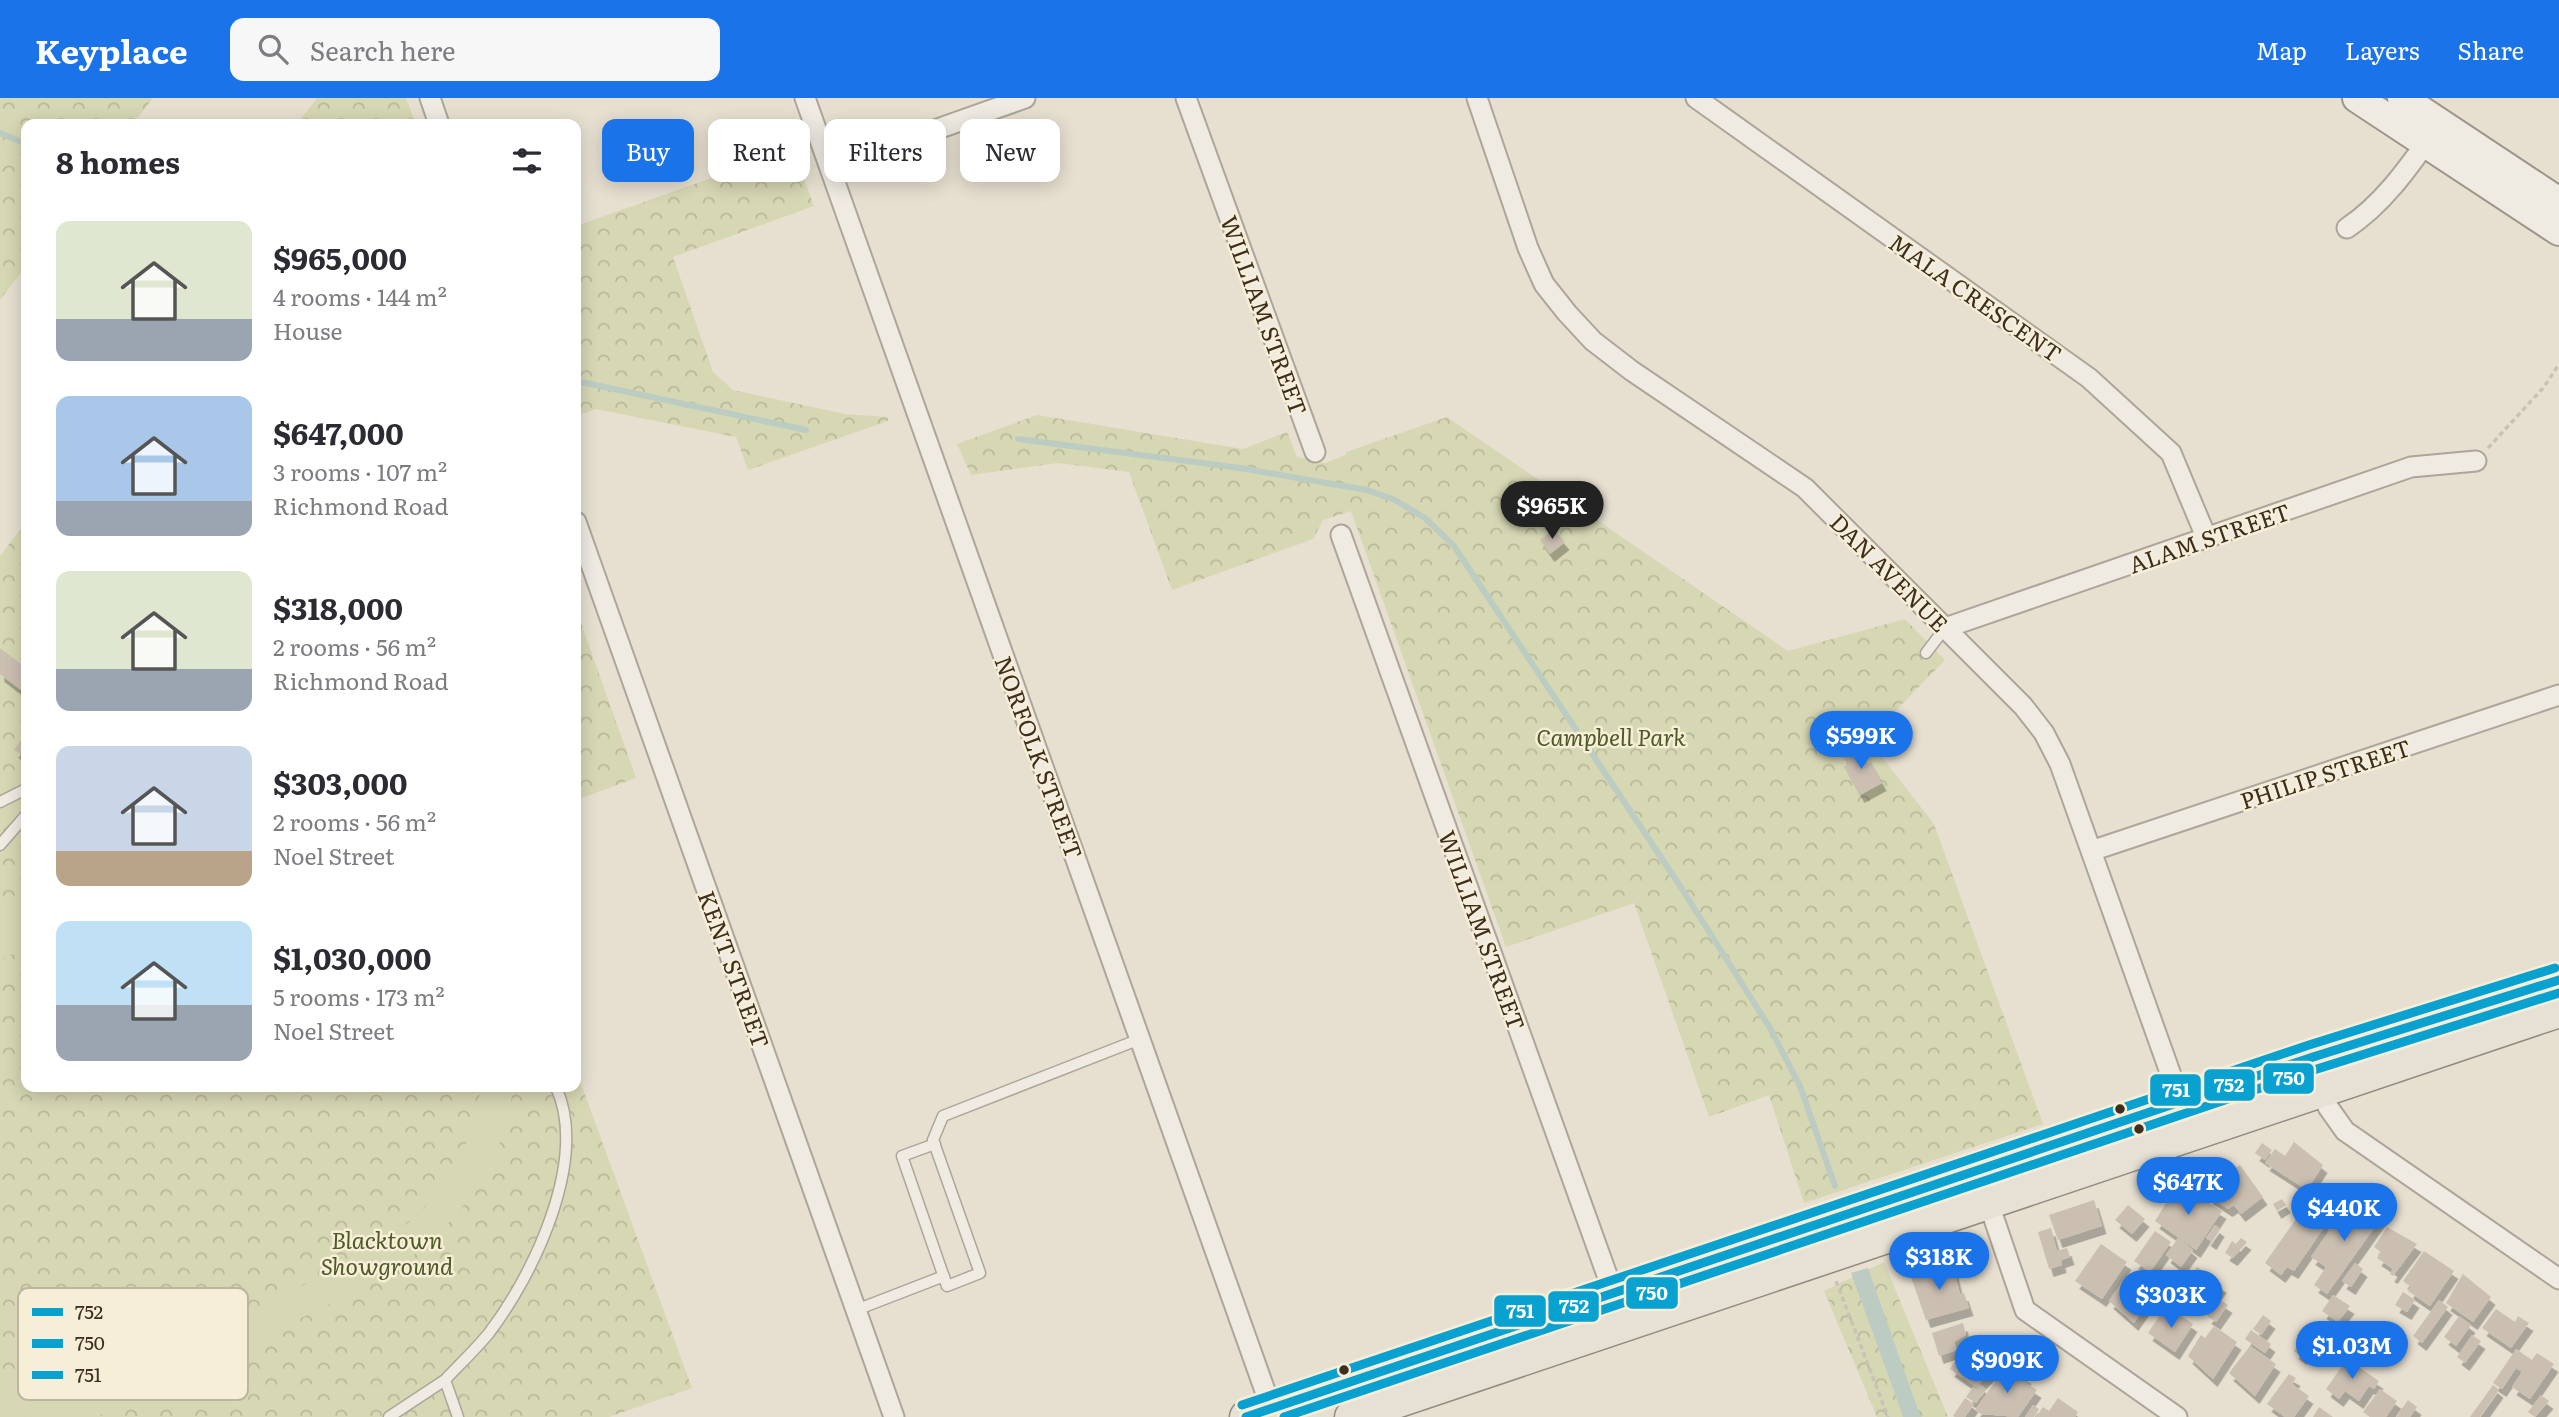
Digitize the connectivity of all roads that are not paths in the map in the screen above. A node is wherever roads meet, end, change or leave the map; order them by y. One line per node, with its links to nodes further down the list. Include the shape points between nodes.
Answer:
1 (430, 98): 9 (street)
2 (805, 98): 12 (street, NORFOLK STREET)
3 (1025, 98): 10 (street)
4 (1186, 98): 17 (street, WILLIAM STREET)
5 (1478, 98): 22 (street, DAN AVENUE, via 1528,248 1544,284 1567,313 1593,341 1632,371 1805,488)
6 (1696, 98): 21 (street, MALA CRESCENT, via 2089,377 2171,453)
7 (2357, 98): 8 (main road)
8 (2404, 105): 11 (main road)
9 (437, 119)
10 (946, 126)
11 (2433, 133): 14 (main road); 15 (street, via 2371,210); 16 (main road)
12 (824, 150)
13 (835, 182): 32 (street, NORFOLK STREET)
14 (2559, 202)
15 (2347, 228)
16 (2559, 231)
17 (1315, 453)
18 (2476, 461): 21 (street, ALAM STREET, via 2411,467)
19 (581, 536): 44 (street, KENT STREET)
20 (1341, 536): 43 (street, WILLIAM STREET)
21 (2207, 538): 22 (street, ALAM STREET)
22 (1945, 628): 23 (lane); 29 (street, DAN AVENUE, via 2044,733)
23 (1926, 653)
24 (2559, 695): 29 (street, PHILIP STREET)
25 (21, 792): 26 (lane)
26 (0, 802)
27 (21, 821): 28 (lane)
28 (0, 845)
29 (2091, 851): 36 (street, DAN AVENUE)
30 (2559, 980): 33 (main road)
31 (2559, 1011): 34 (main road)
32 (1140, 1040): 38 (lane, via 946,1112 933,1136); 47 (street, NORFOLK STREET)
33 (2313, 1057): 34 (street); 36 (main road)
34 (2323, 1090): 37 (main road); 42 (street, via 2336,1122 2345,1131)
35 (558, 1092): 46 (lane, via 564,1104 564,1174 541,1243 489,1334)
36 (2182, 1103): 37 (street, DAN AVENUE); 39 (main road)
37 (2192, 1134): 40 (main road)
38 (934, 1144): 41 (lane, via 902,1156); 41 (lane, via 980,1273 947,1286)
39 (1978, 1172): 40 (street); 43 (main road)
40 (1987, 1203): 45 (main road); 52 (street, via 2025,1310)
41 (944, 1276): 44 (lane)
42 (2559, 1279)
43 (1614, 1293): 45 (street, WILLIAM STREET); 47 (main road)
44 (856, 1310): 50 (street, KENT STREET)
45 (1625, 1325): 51 (main road)
46 (445, 1380): 48 (lane); 49 (lane)
47 (1264, 1414)
48 (388, 1417)
49 (458, 1417)
50 (894, 1417)
51 (1351, 1417)
52 (2177, 1417)

